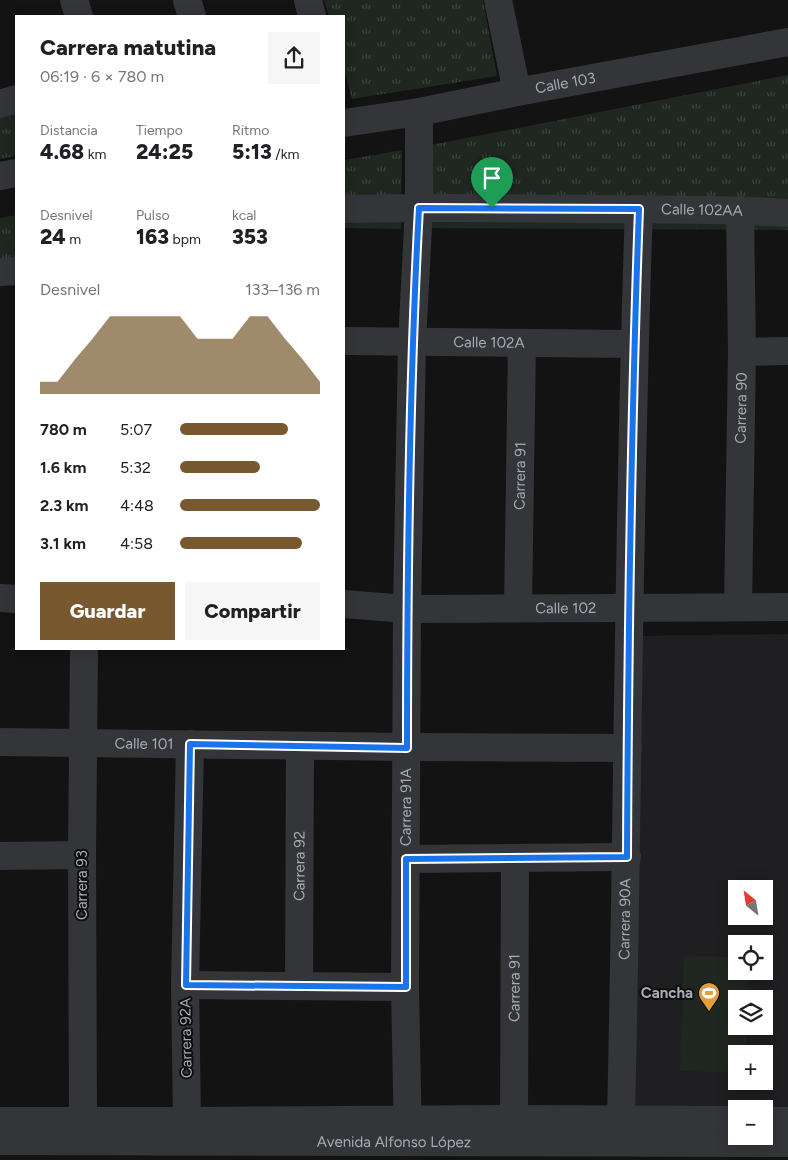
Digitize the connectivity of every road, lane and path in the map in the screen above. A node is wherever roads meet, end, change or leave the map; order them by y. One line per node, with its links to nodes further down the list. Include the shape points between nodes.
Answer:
1 (74, 0): 5 (street)
2 (188, 0): 6 (street)
3 (308, 0): 7 (street)
4 (498, 0): 9 (street)
5 (79, 15)
6 (192, 15)
7 (312, 15)
8 (788, 42): 9 (street, Calle 103)
9 (517, 92): 12 (street, Calle 103)
10 (15, 99): 11 (street)
11 (0, 104)
12 (419, 112): 13 (street, Calle 103); 16 (street, Carrera 91A)
13 (345, 123)
14 (15, 173): 15 (street)
15 (0, 176)
16 (419, 208): 17 (street, Calle 102AA); 18 (street, Calle 102AA); 24 (street, Carrera 91A)
17 (345, 209)
18 (639, 209): 19 (street, Calle 102AA); 26 (street, Carrera 90A)
19 (740, 210): 20 (street, Calle 102AA); 28 (street, Carrera 90)
20 (788, 213)
21 (0, 272): 22 (street)
22 (15, 272)
23 (345, 341): 24 (street, Calle 102A)
24 (412, 342): 25 (street, Calle 102A); 36 (street, Carrera 91A)
25 (522, 343): 26 (street, Calle 102A); 34 (street, Carrera 91)
26 (634, 344): 35 (street, Carrera 90A)
27 (788, 351): 28 (street)
28 (742, 352): 32 (street, Carrera 90)
29 (0, 598): 30 (street)
30 (15, 599)
31 (345, 604): 36 (street, Calle 102)
32 (738, 607): 33 (street, Calle 102); 35 (street, Calle 102)
33 (788, 607)
34 (518, 608): 35 (street, Calle 102); 36 (street, Calle 102)
35 (628, 608): 43 (street, Carrera 90A)
36 (407, 609): 42 (street, Carrera 91A)
37 (84, 650): 39 (street, Carrera 93)
38 (0, 742): 39 (street, Calle 101)
39 (82, 743): 40 (street, Calle 101); 44 (street, Carrera 93)
40 (190, 744): 41 (street, Calle 101); 49 (street, Carrera 92A)
41 (300, 746): 42 (street, Calle 101); 50 (street, Carrera 92)
42 (407, 748): 43 (street, Calle 101); 48 (street, Carrera 91A)
43 (628, 748): 46 (street, Carrera 90A)
44 (82, 855): 45 (street); 57 (street, Carrera 93)
45 (0, 856)
46 (627, 857): 47 (street); 60 (street, Carrera 90A)
47 (515, 858): 48 (street); 58 (street, Carrera 91)
48 (406, 859): 51 (street, Carrera 91A)
49 (186, 985): 50 (street); 53 (street, Carrera 92A)
50 (299, 986): 51 (street)
51 (406, 987): 56 (street, Carrera 91A)
52 (0, 1121): 57 (street, Avenida Alfonso López)
53 (187, 1121): 56 (street, Avenida Alfonso López); 57 (street, Avenida Alfonso López)
54 (773, 1121): 55 (street)
55 (788, 1121)
56 (408, 1130): 58 (street, Avenida Alfonso López); 64 (street, Avenida Alfonso López)
57 (84, 1140): 59 (street, Avenida Alfonso López); 64 (street, Avenida Alfonso López)
58 (516, 1140): 60 (street, Avenida Alfonso López)
59 (0, 1141)
60 (624, 1141): 61 (street, Avenida Alfonso López)
61 (728, 1141)
62 (773, 1142): 63 (street, Avenida Alfonso López)
63 (788, 1143)
64 (331, 1151)

